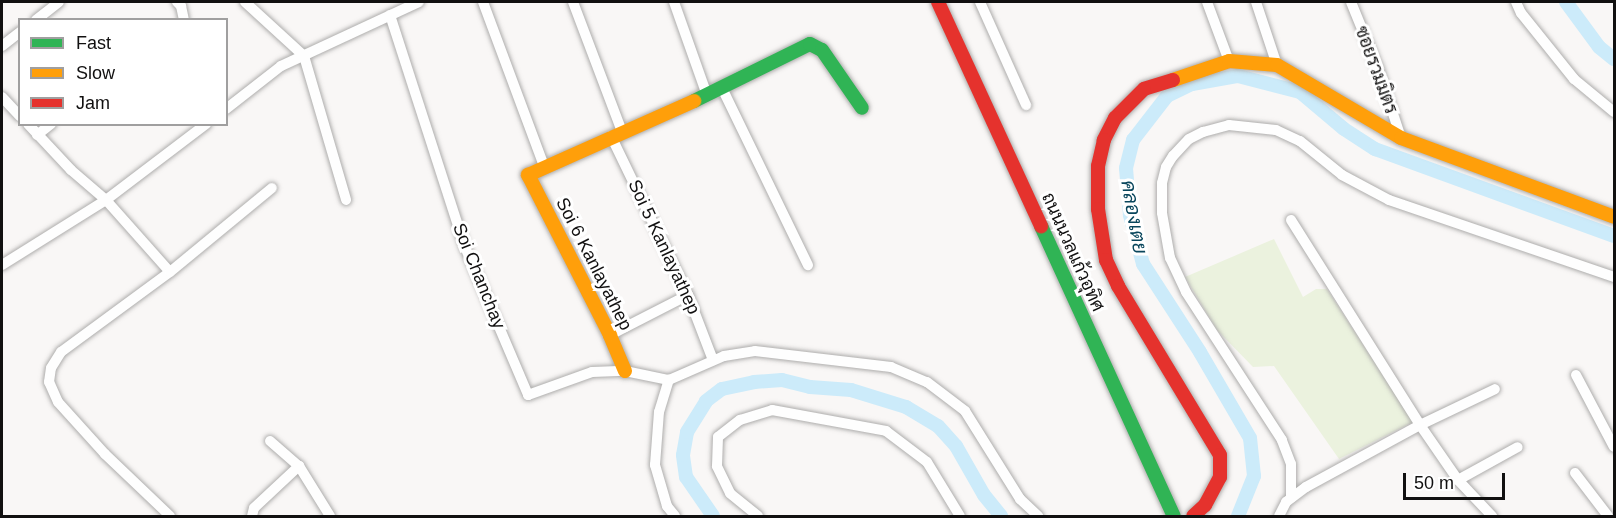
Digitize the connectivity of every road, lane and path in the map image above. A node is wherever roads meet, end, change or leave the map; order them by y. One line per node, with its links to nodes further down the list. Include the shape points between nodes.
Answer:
1 (59, 2): 15 (street)
2 (177, 2): 16 (street)
3 (245, 2): 19 (street)
4 (419, 2): 14 (street)
5 (483, 2): 36 (street)
6 (573, 2): 33 (street, Soi 5 Kanlayathep)
7 (674, 2): 23 (street)
8 (938, 2): 68 (street, ถนนนวลแก้วอุทิศ)
9 (980, 2): 25 (street)
10 (1207, 2): 20 (street)
11 (1256, 2): 21 (street)
12 (1351, 2): 35 (street, ซอยรวมมิตร)
13 (1516, 2): 28 (street, via 1521,14 1574,79)
14 (390, 15): 19 (street); 49 (street, Soi Chanchay, via 465,247 528,395 592,372)
15 (39, 18)
16 (184, 18)
17 (18, 34): 18 (street)
18 (2, 46)
19 (304, 56): 26 (street, via 281,66); 39 (street)
20 (1229, 61): 21 (street); 69 (street, via 1144,89 1115,118 1104,140 1098,166 1098,209 1106,260 1220,455 1220,477 1205,505)
21 (1277, 65): 35 (street)
22 (722, 88): 23 (street); 27 (street, via 810,44 822,51); 43 (street)
23 (707, 95): 33 (street)
24 (2, 97): 29 (street)
25 (1026, 105)
26 (228, 107)
27 (862, 108)
28 (1614, 112)
29 (18, 114)
30 (30, 126): 34 (street)
31 (48, 126): 34 (street)
32 (203, 126): 38 (street)
33 (616, 134): 36 (street); 46 (street, Soi 5 Kanlayathep)
34 (37, 135): 38 (street)
35 (1401, 138): 40 (street)
36 (544, 166): 47 (street, Soi 6 Kanlayathep, via 528,175)
37 (272, 188): 44 (street)
38 (106, 200): 42 (street); 44 (street)
39 (346, 200)
40 (1614, 217)
41 (1291, 220): 53 (street)
42 (2, 265)
43 (808, 265)
44 (170, 272): 61 (street, via 61,352 51,368 49,382 58,402 89,437)
45 (1614, 277): 60 (street, via 1389,200 1342,175 1300,141 1276,130 1229,125 1189,139 1166,167 1162,183 1162,213 1170,258 1186,292 1282,440 1291,464)
46 (688, 295): 47 (street); 48 (street, Soi 5 Kanlayathep)
47 (610, 335): 49 (street, Soi 6 Kanlayathep)
48 (713, 360): 51 (street); 67 (street, via 755,351 891,367 927,382 965,411 1020,499)
49 (625, 371): 51 (street, Soi Chanchay)
50 (1576, 375): 56 (street)
51 (669, 380): 64 (street, via 659,412 655,465 667,506)
52 (1495, 389): 53 (street)
53 (1420, 425): 59 (street); 60 (street)
54 (270, 441): 57 (street)
55 (1518, 447): 59 (street)
56 (1614, 447)
57 (299, 466): 62 (street, via 254,508); 63 (street)
58 (1575, 473): 72 (street)
59 (1458, 480): 71 (street)
60 (1291, 498): 70 (street)
61 (170, 516)
62 (252, 516)
63 (330, 516)
64 (675, 516)
65 (758, 516): 66 (street, via 730,493 717,466 718,437 740,420 772,410 886,431 927,462)
66 (960, 516)
67 (1038, 516)
68 (1174, 516)
69 (1193, 516)
70 (1279, 516)
71 (1492, 516)
72 (1608, 516)

